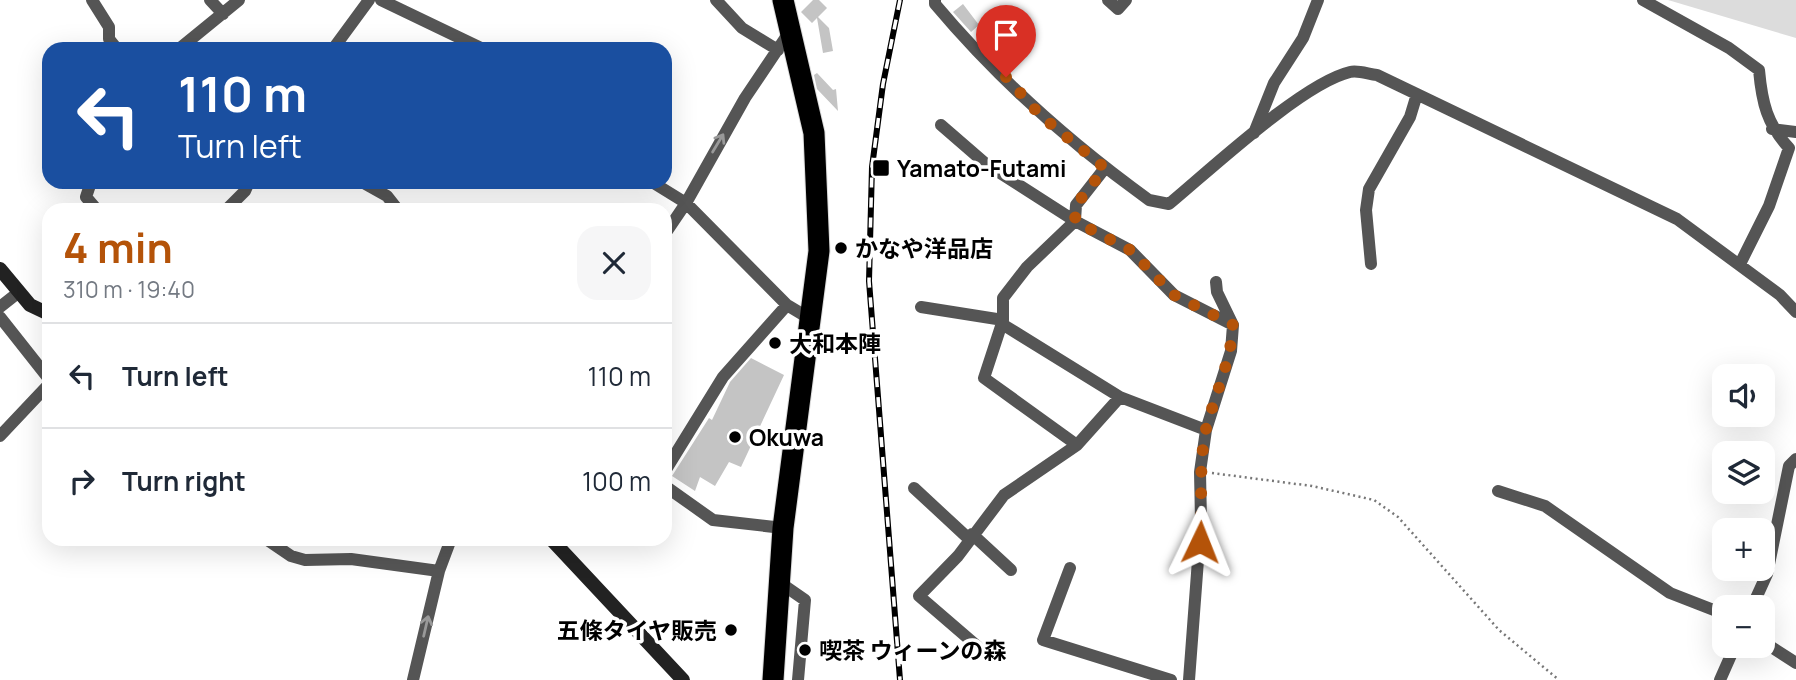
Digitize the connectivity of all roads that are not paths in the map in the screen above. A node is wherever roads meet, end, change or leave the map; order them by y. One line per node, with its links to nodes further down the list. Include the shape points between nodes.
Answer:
1 (92, 0): 14 (street, via 109,27)
2 (210, 0): 13 (street)
3 (239, 0): 13 (street)
4 (369, 0): 16 (street)
5 (381, 0): 17 (street)
6 (716, 0): 18 (street, via 742,28)
7 (935, 0): 24 (street, via 975,51 1041,116)
8 (1108, 0): 9 (street, via 1118,9)
9 (1126, 0)
10 (1318, 0): 23 (street)
11 (1643, 0): 21 (street, via 1759,70 1762,104)
12 (790, 11): 18 (street); 44 (highway, via 814,133 820,251)
13 (223, 14): 15 (street)
14 (111, 42)
15 (188, 42)
16 (338, 42)
17 (468, 42)
18 (778, 50): 30 (street, one-way to 18, via 745,98)
19 (1417, 94): 23 (street, via 1377,75 1352,71 1307,94); 33 (street, via 1410,117 1368,189); 34 (street, via 1677,219)
20 (941, 125): 31 (street, via 986,164)
21 (1772, 129): 22 (street); 34 (street, via 1790,148)
22 (1796, 132)
23 (1252, 136): 24 (street, via 1170,204 1149,200)
24 (1105, 168): 31 (street, via 1076,205)
25 (246, 189): 28 (street)
26 (374, 189): 29 (street)
27 (663, 189): 30 (street)
28 (233, 203)
29 (392, 203)
30 (686, 203): 32 (street); 38 (street)
31 (1075, 221): 45 (street, via 1027,267 1003,298); 46 (street, via 1130,250 1174,295)
32 (672, 224)
33 (1371, 264)
34 (1740, 264): 42 (street)
35 (0, 269): 37 (street)
36 (1216, 282): 46 (street)
37 (19, 292): 39 (street); 41 (street)
38 (787, 305): 44 (street); 54 (street, via 723,377)
39 (0, 307)
40 (921, 307): 45 (street)
41 (42, 312)
42 (1796, 312)
43 (0, 317): 47 (street)
44 (812, 320): 58 (highway)
45 (1003, 322): 49 (street); 52 (street, via 984,378)
46 (1233, 325): 50 (street, via 1231,351)
47 (42, 370)
48 (42, 391): 51 (street)
49 (1120, 397): 50 (street); 52 (street)
50 (1206, 430): 78 (street)
51 (1, 432)
52 (1077, 444): 59 (street, via 1004,495)
53 (1796, 459): 67 (street, via 1789,466 1767,574)
54 (672, 460)
55 (914, 488): 59 (street)
56 (672, 491): 58 (street, via 713,520)
57 (1498, 491): 68 (street, via 1545,506 1670,593)
58 (783, 527): 66 (highway)
59 (970, 537): 64 (street); 70 (street, via 919,596)
60 (276, 546): 65 (street, via 305,560 351,559)
61 (448, 546): 65 (street)
62 (558, 546): 74 (street)
63 (1070, 568): 77 (street, via 1043,640)
64 (1011, 570)
65 (439, 571): 73 (street, one-way to 65)
66 (779, 582): 75 (highway); 76 (street, via 805,600)
67 (1757, 595)
68 (1712, 609)
69 (1775, 649): 72 (street)
70 (984, 652)
71 (1730, 658): 79 (street)
72 (1796, 663)
73 (414, 680)
74 (683, 680)
75 (773, 680)
76 (798, 680)
77 (1171, 680)
78 (1189, 680)
79 (1720, 680)

